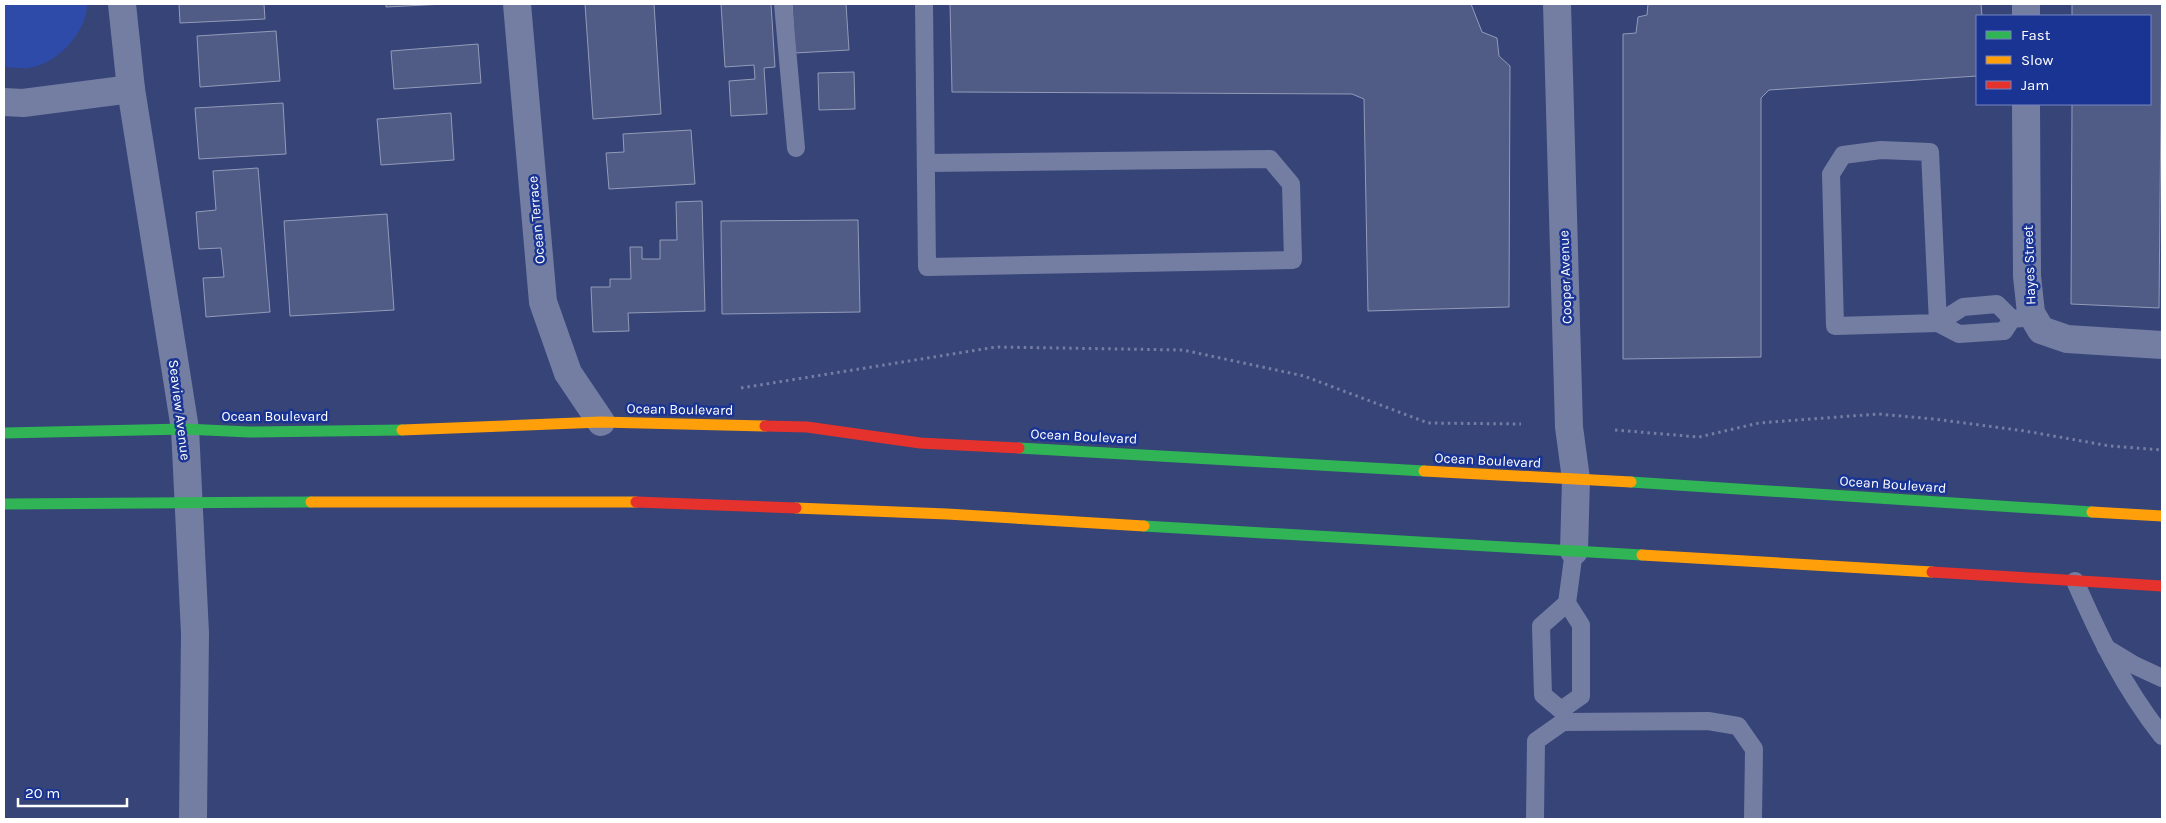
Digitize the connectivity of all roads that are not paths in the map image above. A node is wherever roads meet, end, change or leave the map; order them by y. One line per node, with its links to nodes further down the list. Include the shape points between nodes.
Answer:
1 (122, 4): 6 (street, Seaview Avenue)
2 (517, 4): 14 (street, Ocean Terrace, via 544,302 568,373)
3 (783, 4): 9 (lane)
4 (924, 4): 10 (lane)
5 (1557, 4): 17 (street, Cooper Avenue, via 1569,427)
6 (131, 89): 7 (street, via 23,103); 15 (street, Seaview Avenue)
7 (4, 102)
8 (2026, 105): 11 (street, Hayes Street, via 2027,276 2031,313)
9 (796, 148)
10 (926, 163): 10 (lane, via 927,267 1293,260 1291,184 1270,159)
11 (2023, 318): 12 (lane, via 2004,331 1959,334); 12 (lane, via 1997,304 1963,307); 13 (street, Hayes Street, via 2041,330 2067,339)
12 (1938, 322): 12 (lane, via 1835,326 1831,174 1843,155 1880,150 1930,152)
13 (2162, 345)
14 (601, 422): 15 (main road, Ocean Boulevard, via 456,429 249,432); 17 (main road, Ocean Boulevard, via 807,427 920,442)
15 (185, 429): 16 (main road, Ocean Boulevard); 18 (street, Seaview Avenue)
16 (4, 433)
17 (1576, 479): 20 (main road, Ocean Boulevard); 21 (street, Cooper Avenue)
18 (189, 503): 19 (main road); 21 (main road, via 511,501 756,505); 29 (street, Seaview Avenue, via 195,633)
19 (4, 504)
20 (2162, 516)
21 (1574, 551): 22 (main road); 24 (lane)
22 (2075, 581): 23 (main road); 25 (lane)
23 (2162, 586)
24 (1567, 603): 27 (lane, via 1581,625 1581,696); 27 (lane, via 1541,626 1543,696)
25 (2104, 647): 26 (lane); 28 (lane, via 2138,704)
26 (2162, 678)
27 (1562, 716): 30 (lane, via 1536,741); 31 (lane, via 1708,721 1738,726 1754,749)
28 (2162, 736)
29 (193, 819)
30 (1535, 819)
31 (1753, 819)

